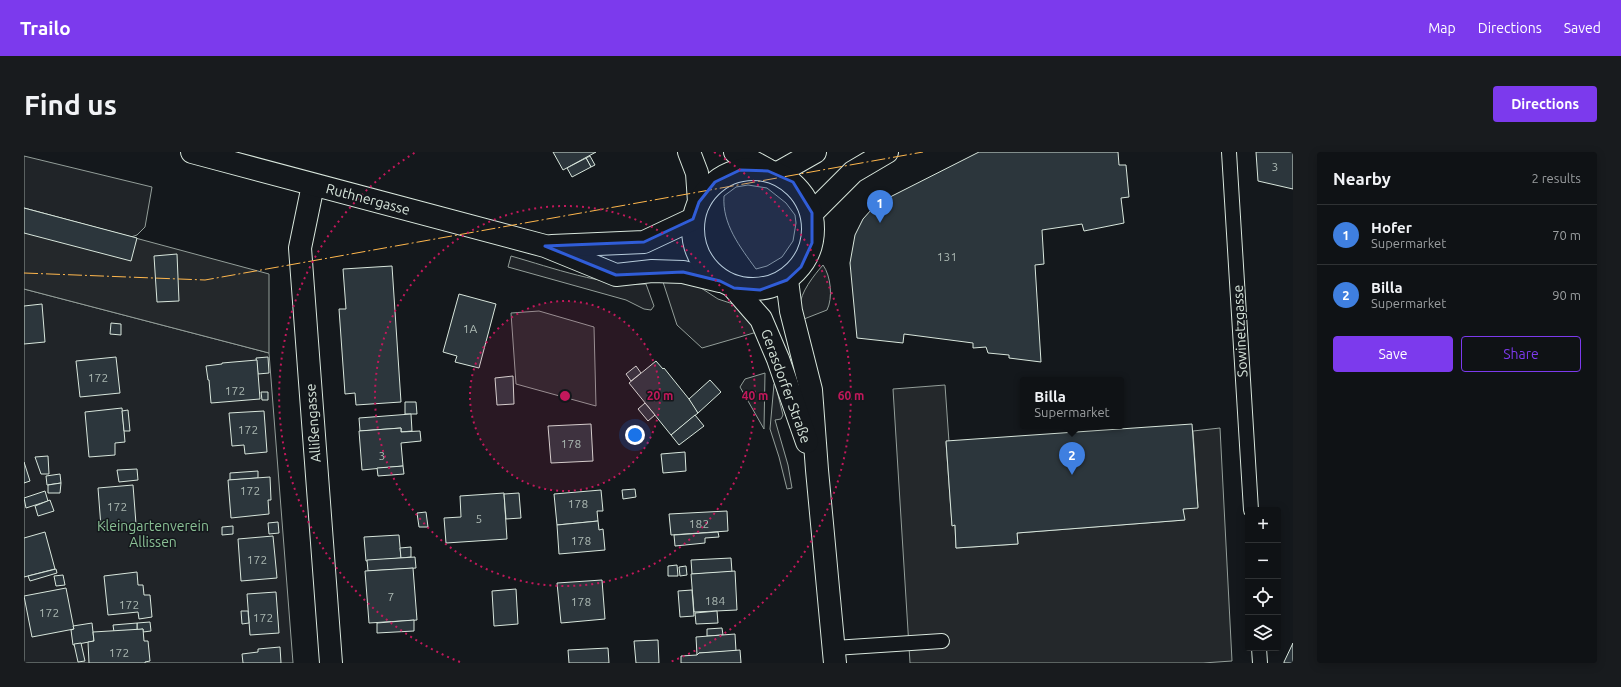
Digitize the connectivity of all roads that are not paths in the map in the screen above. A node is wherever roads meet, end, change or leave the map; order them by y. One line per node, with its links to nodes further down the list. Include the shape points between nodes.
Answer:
1 (192, 152): 8 (street, Ruthnergasse)
2 (689, 152): 9 (street, Gerasdorfer Straße, via 697,173)
3 (735, 152): 7 (street)
4 (815, 152): 7 (street)
5 (887, 152): 10 (street, via 853,172)
6 (1230, 152): 15 (lane, Sowinetzgasse)
7 (773, 172): 9 (street, via 754,169 727,174 715,182); 10 (street, via 793,182)
8 (312, 184): 11 (street, Ruthnergasse); 19 (street, Allißengasse, via 300,248)
9 (696, 211): 11 (street, Ruthnergasse, via 644,242); 13 (street, Gerasdorfer Straße, via 693,240 696,251 708,271)
10 (812, 214): 12 (street, via 812,243 801,267)
11 (545, 246): 13 (street, Ruthnergasse, via 616,275 652,271 683,272)
12 (787, 280): 13 (street, via 760,290); 14 (street, Gerasdorfer Straße, via 791,311 811,390)
13 (727, 284): 14 (street, Gerasdorfer Straße, via 761,319 778,359)
14 (817, 470): 18 (street, Gerasdorfer Straße)
15 (1251, 507)
16 (942, 641): 18 (lane)
17 (1259, 651): 20 (lane)
18 (834, 656)
19 (331, 663)
20 (1260, 663)

